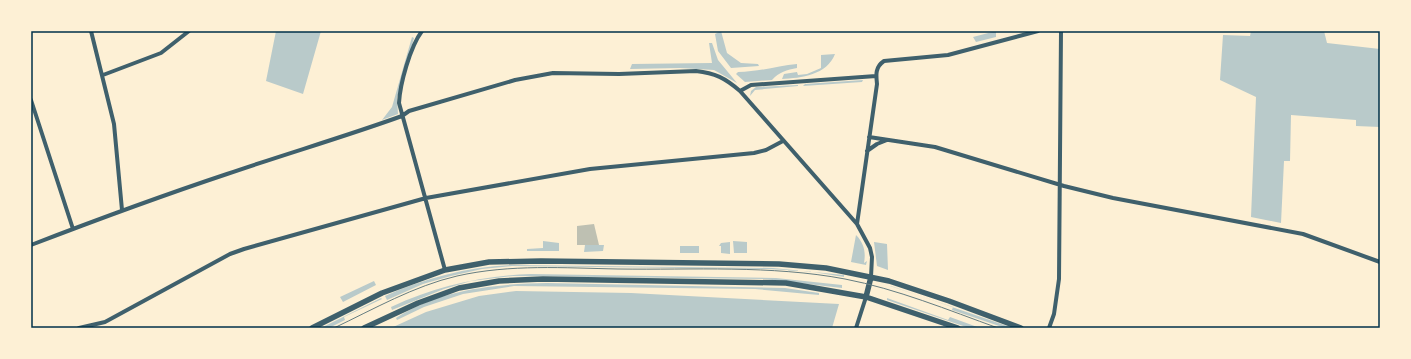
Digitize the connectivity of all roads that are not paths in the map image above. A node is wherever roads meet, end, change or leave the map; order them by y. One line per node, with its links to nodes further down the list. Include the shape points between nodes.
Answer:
1 (91, 31): 6 (street)
2 (189, 31): 6 (street, via 161,53)
3 (422, 31): 10 (street, via 416,39 400,94)
4 (1038, 31): 7 (street, via 948,54 884,61 878,67)
5 (1061, 31): 15 (street)
6 (102, 75): 17 (street, via 114,124)
7 (876, 76): 8 (street, via 750,85); 11 (street)
8 (740, 90): 10 (street, via 722,76 709,72 553,73 515,80 409,111); 13 (street)
9 (31, 100): 21 (street)
10 (402, 116): 16 (street); 17 (street)
11 (869, 137): 12 (street); 14 (street)
12 (888, 140): 14 (street); 15 (street, via 935,147)
13 (783, 141): 16 (street, via 754,153 590,169); 19 (street)
14 (867, 151): 18 (street)
15 (1060, 185): 23 (street, via 1113,198 1303,234); 33 (street, via 1059,279 1054,314)
16 (426, 198): 24 (street); 27 (street, via 244,249 105,322)
17 (122, 210): 21 (street)
18 (858, 213): 19 (street); 20 (street)
19 (849, 215): 20 (street)
20 (857, 224): 25 (street, via 870,248)
21 (73, 229): 22 (street)
22 (31, 245)
23 (1380, 262)
24 (445, 270): 25 (street, via 489,262 541,261 779,264 826,268); 28 (street, via 382,293)
25 (871, 277): 26 (street); 32 (street, via 949,301)
26 (866, 297): 29 (street, via 786,284 543,279 499,281 439,294); 30 (street); 31 (street)
27 (79, 328)
28 (312, 328)
29 (364, 328)
30 (856, 328)
31 (958, 328)
32 (1021, 328)
33 (1049, 328)

